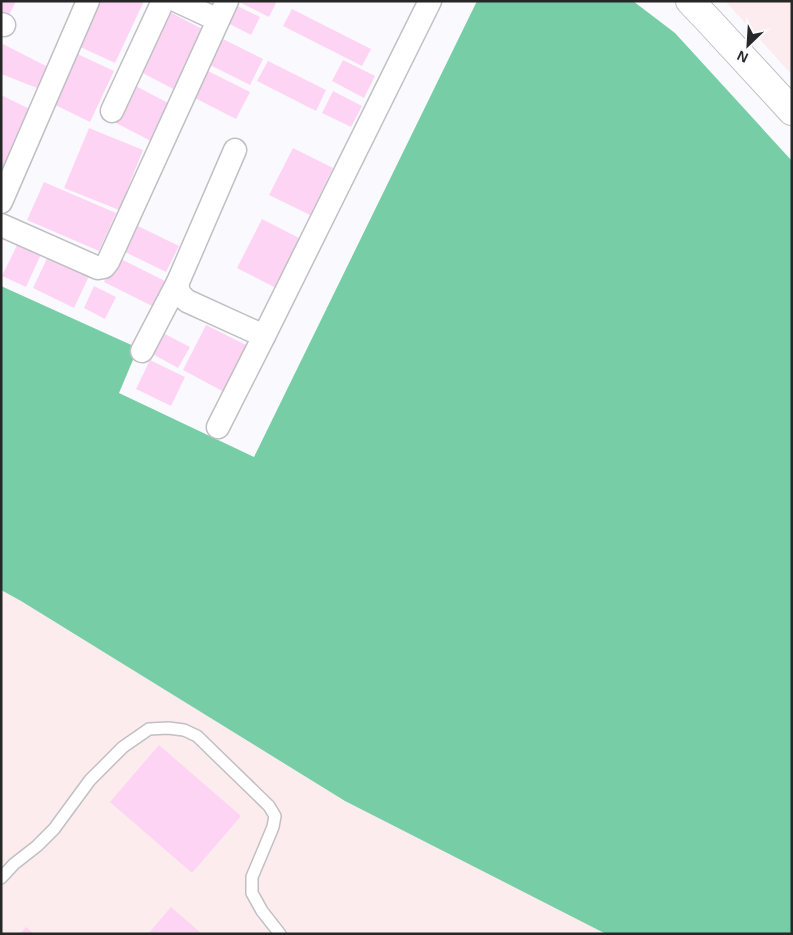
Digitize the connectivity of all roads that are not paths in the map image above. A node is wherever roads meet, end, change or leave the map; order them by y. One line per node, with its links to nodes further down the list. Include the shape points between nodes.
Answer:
1 (88, 1): 12 (street)
2 (163, 1): 9 (street)
3 (177, 1): 7 (street)
4 (430, 1): 15 (street)
5 (690, 1): 10 (main road)
6 (711, 1): 8 (main road)
7 (222, 10): 13 (street, via 104,267 98,268)
8 (792, 95)
9 (112, 111)
10 (792, 111)
11 (235, 150): 14 (street)
12 (1, 202)
13 (1, 225)
14 (178, 282): 15 (street, via 178,294 187,302); 16 (street)
15 (264, 336): 17 (street)
16 (142, 350)
17 (218, 427)
18 (1, 878): 19 (lane, via 54,829 90,780 123,747 149,729 184,730 197,736 269,806 275,816 252,877 252,893)
19 (280, 934)

